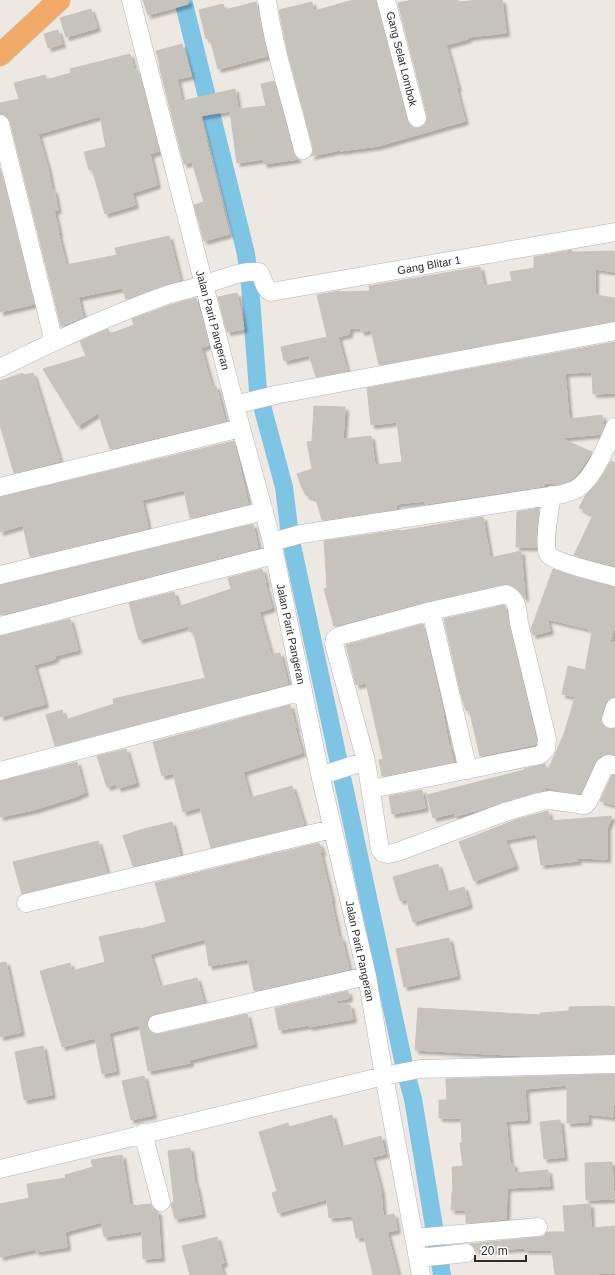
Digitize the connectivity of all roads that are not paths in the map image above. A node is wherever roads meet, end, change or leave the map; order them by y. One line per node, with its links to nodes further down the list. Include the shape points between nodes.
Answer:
1 (59, 0): 5 (highway)
2 (131, 0): 10 (street, Jalan Parit Pangeran)
3 (267, 0): 8 (street, via 276,50)
4 (386, 0): 6 (street, Gang Selat Lombok)
5 (0, 55)
6 (417, 118)
7 (0, 124): 12 (street)
8 (303, 150)
9 (615, 232): 10 (street, Gang Blitar 1, via 271,292 264,286 258,272 235,275)
10 (204, 285): 12 (street, via 169,294 126,310); 14 (street, Jalan Parit Pangeran)
11 (615, 331): 14 (street, via 275,395)
12 (54, 342): 13 (street)
13 (0, 368)
14 (241, 404): 16 (street, Jalan Parit Pangeran)
15 (615, 427): 18 (street, via 589,477 578,488)
16 (241, 428): 17 (street); 19 (street, Jalan Parit Pangeran)
17 (0, 487)
18 (552, 495): 20 (street, via 301,534); 22 (street, via 547,531 548,554 552,558)
19 (264, 511): 20 (street, Jalan Parit Pangeran); 21 (street)
20 (275, 545): 24 (street); 25 (street, Jalan Parit Pangeran)
21 (0, 575)
22 (615, 577)
23 (431, 611): 26 (street, via 335,639 334,644); 28 (street); 28 (street, via 506,594 516,603 547,739 546,749 540,755)
24 (0, 626)
25 (303, 691): 29 (street); 30 (street, Jalan Parit Pangeran)
26 (362, 763): 30 (street); 31 (street)
27 (615, 765): 31 (street, via 608,764 604,767 585,805 549,800 539,802 388,854 380,849)
28 (468, 770): 31 (street)
29 (0, 771)
30 (324, 774): 32 (street, Jalan Parit Pangeran)
31 (371, 789)
32 (332, 828): 33 (street); 34 (street, Jalan Parit Pangeran)
33 (26, 903)
34 (367, 976): 35 (street); 37 (street, Jalan Parit Pangeran)
35 (157, 1024)
36 (615, 1064): 37 (street, via 420,1069)
37 (389, 1075): 38 (street); 42 (street, Jalan Parit Pangeran)
38 (144, 1133): 39 (street); 40 (street)
39 (0, 1169)
40 (161, 1202)
41 (538, 1227): 42 (street)
42 (415, 1237): 44 (street, Jalan Parit Pangeran)
43 (466, 1254): 44 (street, via 448,1255)
44 (422, 1263)

